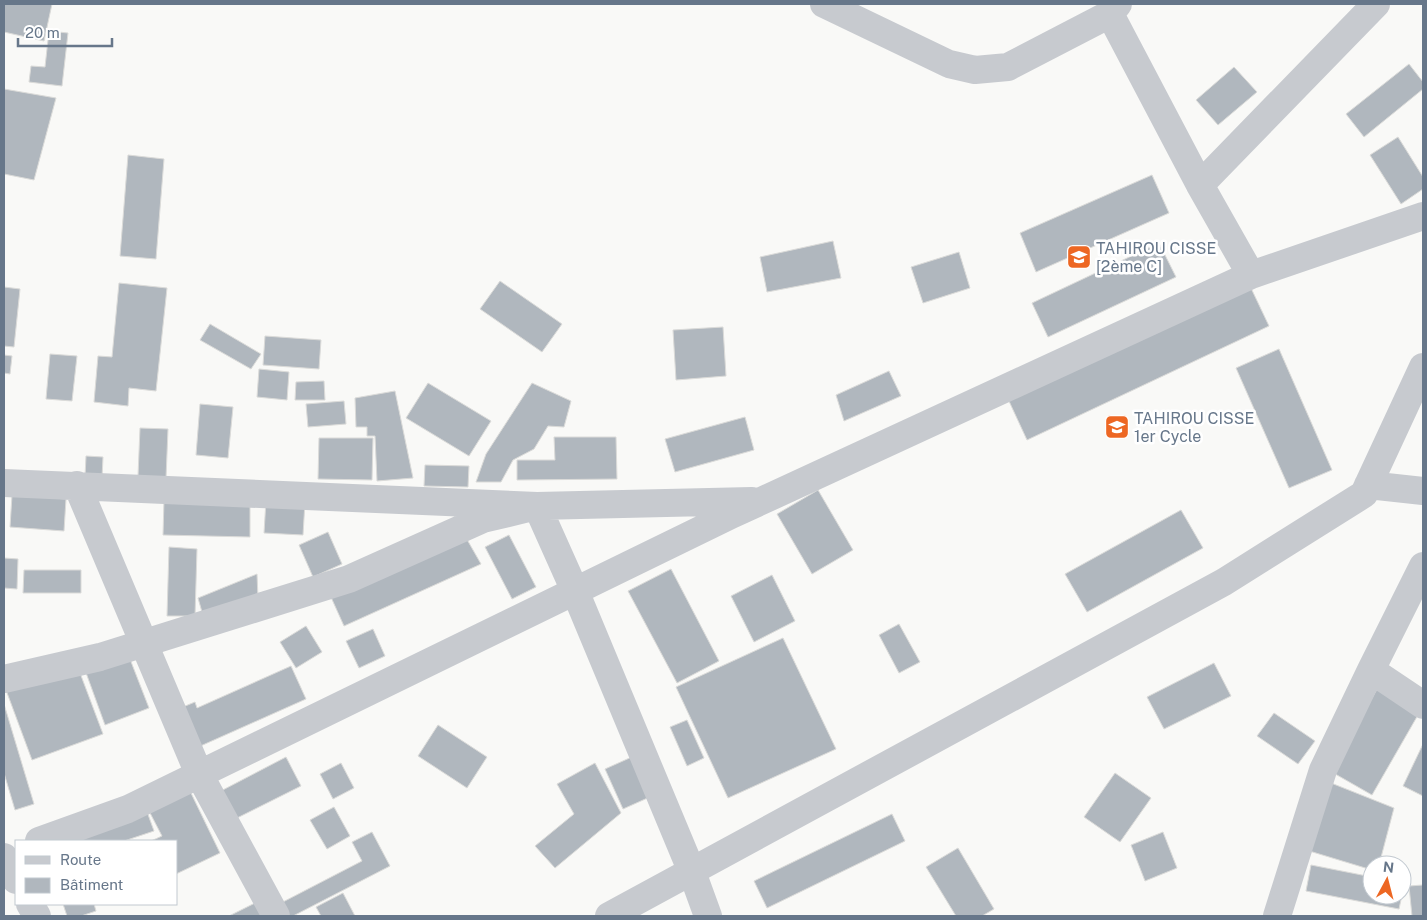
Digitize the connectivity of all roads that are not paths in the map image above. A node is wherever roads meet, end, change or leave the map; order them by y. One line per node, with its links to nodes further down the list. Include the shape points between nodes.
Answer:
1 (824, 4): 3 (street, via 949,64 975,70 1008,67)
2 (1376, 4): 4 (street)
3 (1114, 9): 4 (street)
4 (1200, 185): 6 (street)
5 (1423, 216): 6 (street)
6 (1251, 275): 12 (street)
7 (1423, 367): 9 (street)
8 (4, 483): 10 (street)
9 (1368, 485): 11 (street); 23 (street, via 1364,494 1224,582)
10 (77, 486): 13 (street); 16 (street)
11 (1423, 491)
12 (762, 501): 13 (street); 15 (street)
13 (537, 506): 15 (street); 16 (street, via 483,519 349,579)
14 (1423, 566): 17 (street)
15 (575, 591): 20 (street); 23 (street)
16 (144, 644): 18 (street); 20 (street)
17 (1371, 670): 19 (street); 30 (street, via 1323,770)
18 (4, 679)
19 (1423, 705)
20 (199, 774): 21 (street, via 128,809); 27 (street)
21 (42, 840)
22 (4, 856): 24 (street)
23 (692, 872): 28 (street); 29 (street)
24 (15, 878)
25 (31, 905): 26 (street)
26 (37, 916)
27 (276, 916)
28 (609, 916)
29 (708, 916)
30 (1277, 916)

